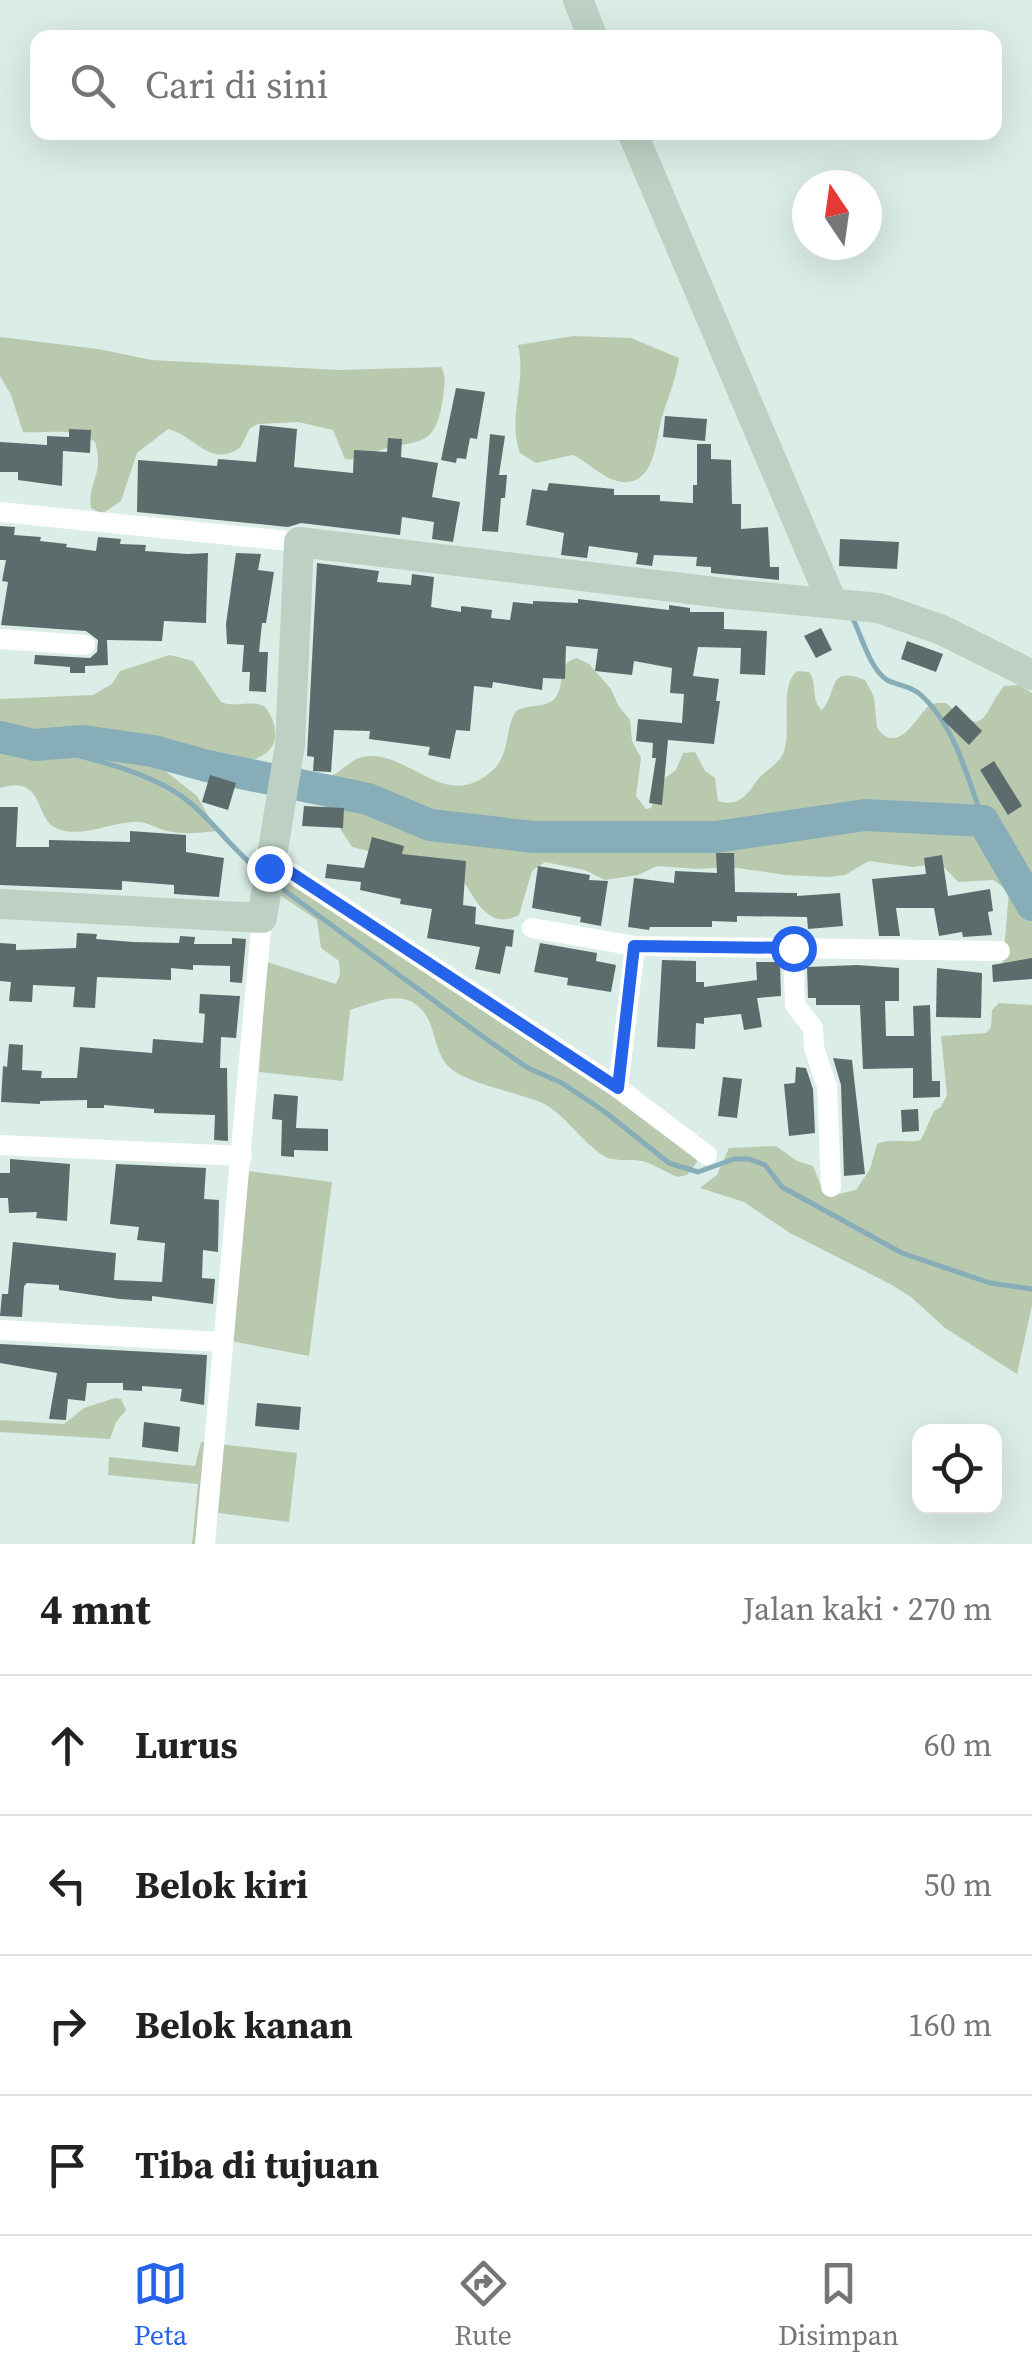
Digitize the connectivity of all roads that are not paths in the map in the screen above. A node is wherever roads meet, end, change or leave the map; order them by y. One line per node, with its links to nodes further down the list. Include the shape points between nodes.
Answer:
1 (578, 0): 2 (street)
2 (590, 30)
3 (635, 140): 6 (street)
4 (0, 512): 5 (street)
5 (299, 542): 6 (street); 10 (street, via 290,745)
6 (832, 602): 9 (street, via 904,615)
7 (0, 639): 8 (street)
8 (85, 644)
9 (1032, 675)
10 (267, 884): 11 (street); 16 (street); 19 (street)
11 (0, 904)
12 (532, 928): 13 (street)
13 (634, 946): 14 (street); 16 (street)
14 (793, 948): 15 (street); 20 (street, via 795,1005 813,1028 827,1086)
15 (1000, 951)
16 (618, 1088): 18 (street)
17 (0, 1145): 19 (street)
18 (707, 1155)
19 (242, 1156): 22 (street)
20 (831, 1187)
21 (0, 1330): 22 (street)
22 (223, 1342): 23 (street)
23 (205, 1544)

